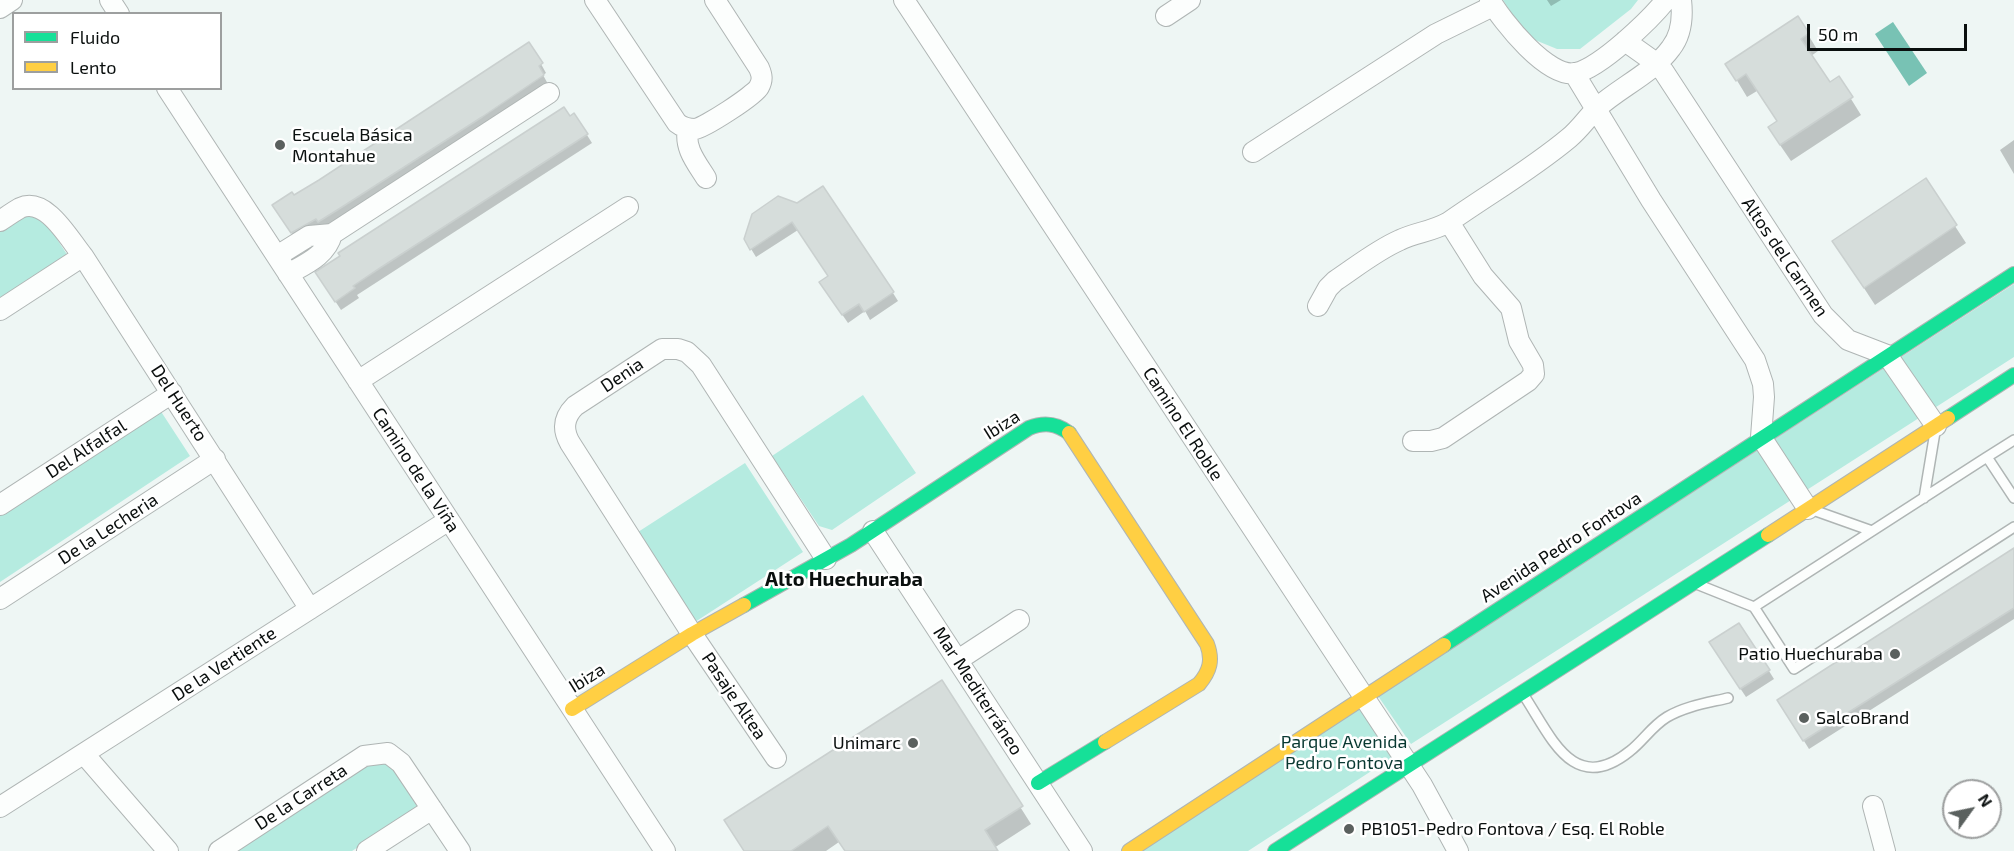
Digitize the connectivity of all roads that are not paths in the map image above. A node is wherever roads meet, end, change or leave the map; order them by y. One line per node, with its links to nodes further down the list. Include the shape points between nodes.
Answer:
1 (12, 0): 9 (street)
2 (595, 0): 17 (street, via 673,118)
3 (715, 0): 17 (street, via 759,68 762,79 756,91 700,128)
4 (904, 0): 57 (street, Camino El Roble)
5 (1190, 0): 10 (street)
6 (1666, 0): 11 (street)
7 (1681, 0): 12 (street, via 1677,37)
8 (1491, 3): 13 (street, via 1519,39 1541,59); 18 (street)
9 (0, 8)
10 (1166, 16)
11 (1625, 41): 12 (street, Altos del Carmen); 13 (street, via 1594,64)
12 (1656, 63): 16 (street); 30 (street, Altos del Carmen, via 1823,315 1848,340)
13 (1574, 73): 16 (street)
14 (169, 90): 25 (street, Camino de la Viña)
15 (549, 93): 23 (street)
16 (1597, 109): 22 (street, via 1582,127 1547,155); 35 (street, via 1761,372)
17 (688, 129): 19 (street, via 688,149)
18 (1253, 152)
19 (706, 178)
20 (628, 207): 32 (street)
21 (0, 221): 24 (street, Del Huerto, via 22,207 37,207 48,212)
22 (1449, 222): 28 (street, via 1389,245 1335,281); 37 (street, via 1483,276 1511,308 1519,341 1534,374 1454,432 1431,441)
23 (333, 234): 25 (street, via 309,236); 26 (street, via 319,255)
24 (83, 256): 29 (street); 33 (street, Del Huerto)
25 (277, 256): 26 (street, Camino de la Viña)
26 (288, 274): 32 (street, Camino de la Viña)
27 (2014, 274): 30 (street, Avenida Pedro Fontova)
28 (1318, 306)
29 (0, 310)
30 (1887, 355): 34 (street); 35 (street, Avenida Pedro Fontova)
31 (2014, 375): 34 (street)
32 (358, 381): 44 (street, Camino de la Viña)
33 (172, 393): 39 (street, Del Huerto); 42 (street, Del Alfalfal)
34 (1936, 426): 40 (lane); 43 (street)
35 (1761, 438): 43 (street); 57 (street, Avenida Pedro Fontova)
36 (2014, 440): 38 (lane)
37 (1413, 441)
38 (1987, 457): 40 (lane); 41 (lane)
39 (215, 459): 50 (street, De la Lecheria); 52 (street, Del Huerto)
40 (1924, 498): 47 (lane)
41 (2014, 498)
42 (0, 505)
43 (1808, 509): 47 (lane); 49 (street)
44 (449, 520): 52 (street, De la Vertiente); 59 (street, Camino de la Viña)
45 (2014, 527): 51 (lane, via 1794,669)
46 (873, 531): 48 (street, Ibiza); 55 (street, Mar Mediterráneo); 63 (street, Ibiza, via 1037,424 1055,424 1074,438 1212,657 1199,684)
47 (1872, 531): 51 (lane)
48 (826, 559): 54 (street, Ibiza); 54 (street, Denia, via 695,357 678,349 663,349 654,354 575,406 567,416 565,429)
49 (1694, 583): 51 (lane); 56 (street)
50 (0, 599)
51 (1754, 607)
52 (310, 609): 60 (street, De la Vertiente)
53 (1019, 620): 55 (street)
54 (692, 634): 59 (street, Ibiza); 61 (street, Pasaje Altea)
55 (958, 660): 63 (street, Mar Mediterráneo)
56 (1522, 692): 58 (lane, via 1562,753 1578,766 1592,769 1609,766 1665,718 1683,709); 62 (street)
57 (1364, 697): 62 (street, Camino El Roble); 73 (street, Avenida Pedro Fontova)
58 (1728, 698)
59 (572, 709): 71 (street, Camino de la Viña)
60 (84, 754): 65 (street, De la Vertiente); 67 (street)
61 (776, 758)
62 (1408, 765): 74 (street); 75 (street, Camino El Roble)
63 (1038, 783): 72 (street, Mar Mediterráneo)
64 (1873, 806): 76 (street)
65 (0, 807)
66 (432, 808): 68 (street, De la Carreta, via 401,763 388,753 364,756); 69 (street); 70 (street)
67 (168, 851)
68 (219, 851)
69 (367, 851)
70 (460, 851)
71 (664, 851)
72 (1082, 851)
73 (1129, 851)
74 (1275, 851)
75 (1458, 851)
76 (1885, 851)

